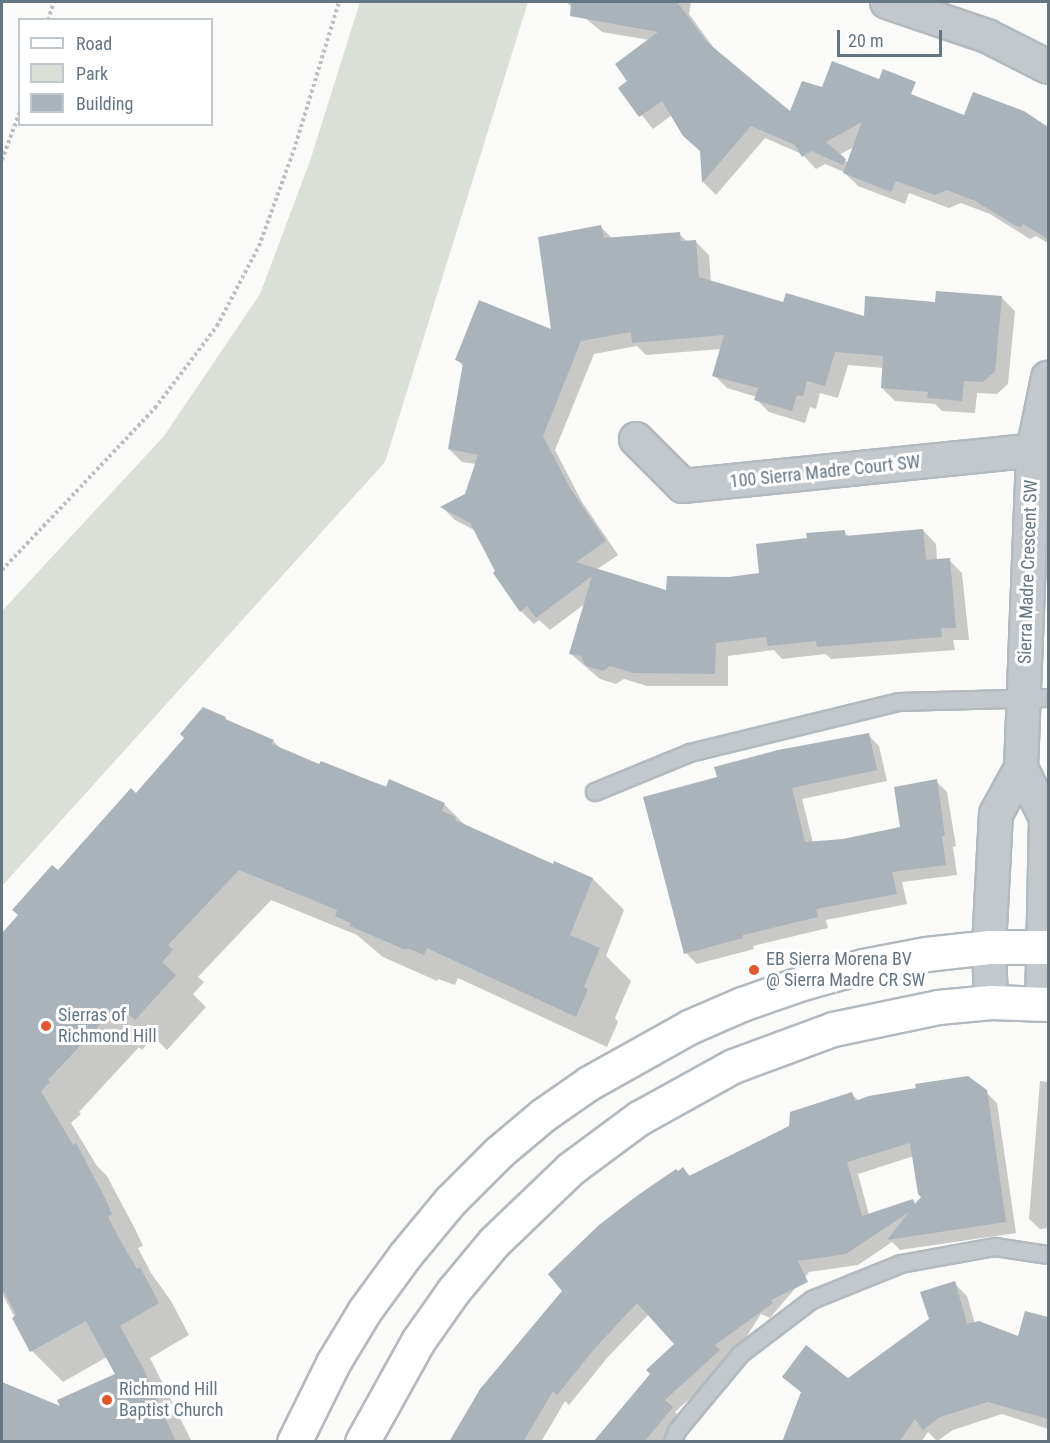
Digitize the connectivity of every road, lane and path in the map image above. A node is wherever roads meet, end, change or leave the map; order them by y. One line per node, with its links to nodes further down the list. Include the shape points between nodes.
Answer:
1 (54, 2): 4 (path)
2 (339, 2): 11 (path, via 294,150 259,246 217,326 155,408)
3 (887, 2): 5 (street, via 987,36)
4 (49, 18)
5 (1048, 67)
6 (18, 116): 7 (path)
7 (2, 160)
8 (1048, 378): 10 (street, Sierra Madre Crescent SW)
9 (636, 439): 10 (street, 100 Sierra Madre Court SW, via 682,486)
10 (1041, 450): 12 (street, Sierra Madre Crescent SW)
11 (2, 570)
12 (1036, 698): 13 (street, Sierra Madre Crescent SW); 14 (lane, via 899,702 690,753)
13 (1021, 768): 15 (street, Sierra Madre Crescent SW, via 996,814); 16 (street, Sierra Madre Crescent SW, via 1046,818)
14 (595, 792)
15 (989, 947): 16 (street); 17 (street, Sierra Madre Crescent SW); 20 (street, via 863,966 802,982 742,1004 639,1053 543,1115 483,1168 406,1254 333,1363)
16 (1046, 947): 18 (street, Sierra Madre Crescent SW)
17 (991, 1002): 18 (street); 21 (street, via 885,1016 782,1046 685,1090 604,1142 538,1198 454,1290 418,1341)
18 (1045, 1003)
19 (1048, 1255): 22 (lane, via 995,1247 901,1264 812,1300 741,1354 677,1431)
20 (294, 1442)
21 (363, 1442)
22 (673, 1442)

